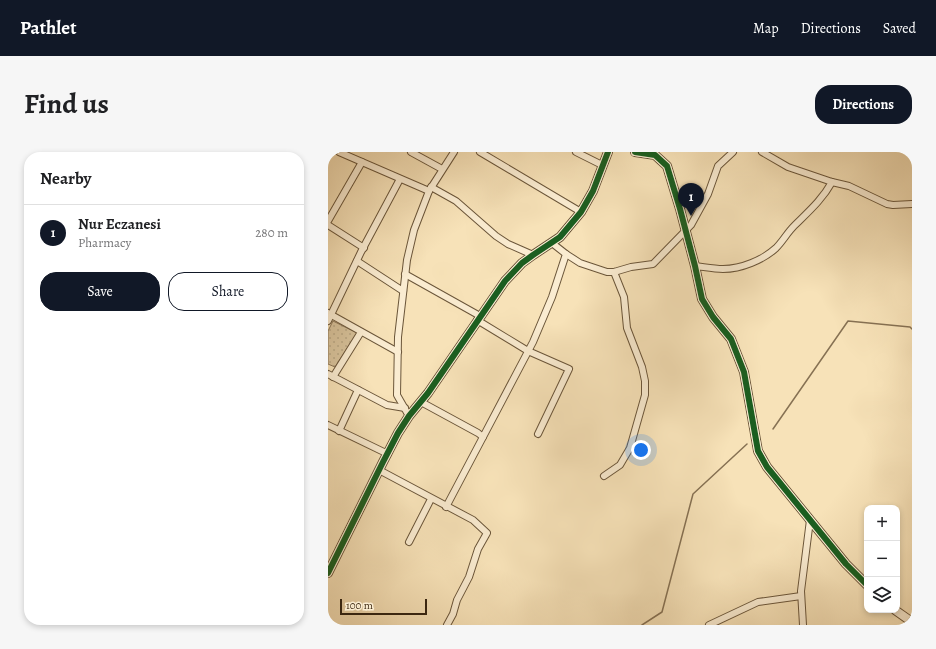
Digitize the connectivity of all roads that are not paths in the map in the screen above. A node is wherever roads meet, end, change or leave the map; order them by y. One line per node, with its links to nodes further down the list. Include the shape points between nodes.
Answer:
1 (339, 152): 11 (street)
2 (411, 152): 13 (street)
3 (454, 152): 13 (street)
4 (480, 152): 18 (street)
5 (576, 152): 12 (street)
6 (608, 152): 12 (street)
7 (635, 152): 10 (street)
8 (733, 152): 21 (street, via 718,166 708,194)
9 (762, 152): 15 (street, via 788,168)
10 (659, 154): 21 (street, via 667,166)
11 (362, 162): 14 (street); 19 (street)
12 (602, 165): 18 (street, via 593,191)
13 (442, 169): 16 (street)
14 (400, 178): 16 (street); 23 (street)
15 (832, 182): 17 (street, via 848,186 888,204); 27 (street, via 820,200 769,254 732,268)
16 (430, 189): 25 (street, via 456,201 496,236); 29 (street, via 414,230)
17 (912, 204)
18 (581, 212): 22 (street)
19 (328, 221)
20 (328, 225): 23 (street)
21 (685, 231): 27 (street); 28 (street, via 653,264)
22 (552, 243): 24 (street); 25 (street)
23 (364, 248): 26 (street)
24 (566, 254): 28 (street, via 580,263); 35 (street, via 552,297)
25 (532, 255): 32 (street, via 513,272)
26 (357, 261): 30 (street); 31 (street)
27 (695, 266): 50 (street, via 702,299 731,339 744,372 758,451 767,467)
28 (614, 272): 47 (street, via 624,297 627,328 642,367 645,394 630,448 620,465)
29 (405, 274): 30 (street); 32 (street)
30 (403, 291): 36 (street)
31 (330, 314): 33 (street); 34 (street)
32 (478, 318): 35 (street); 39 (street)
33 (328, 321)
34 (361, 332): 36 (street); 37 (street)
35 (528, 351): 43 (street, via 568,369); 44 (street)
36 (398, 352): 40 (street, via 397,395)
37 (331, 376): 38 (street)
38 (358, 390): 40 (street); 42 (street)
39 (421, 402): 40 (street); 44 (street)
40 (407, 412): 45 (street)
41 (328, 425): 42 (street)
42 (339, 431): 45 (street)
43 (538, 434)
44 (483, 437): 49 (street)
45 (388, 454): 46 (street)
46 (379, 470): 48 (street); 52 (street)
47 (604, 476)
48 (431, 499): 49 (street); 51 (street)
49 (446, 507): 57 (street, via 473,520 487,533)
50 (810, 520): 53 (street); 54 (street)
51 (409, 542)
52 (328, 573)
53 (864, 583)
54 (801, 596): 58 (street, via 758,602); 59 (street)
55 (899, 613): 56 (street)
56 (912, 622)
57 (447, 625)
58 (709, 625)
59 (803, 625)

